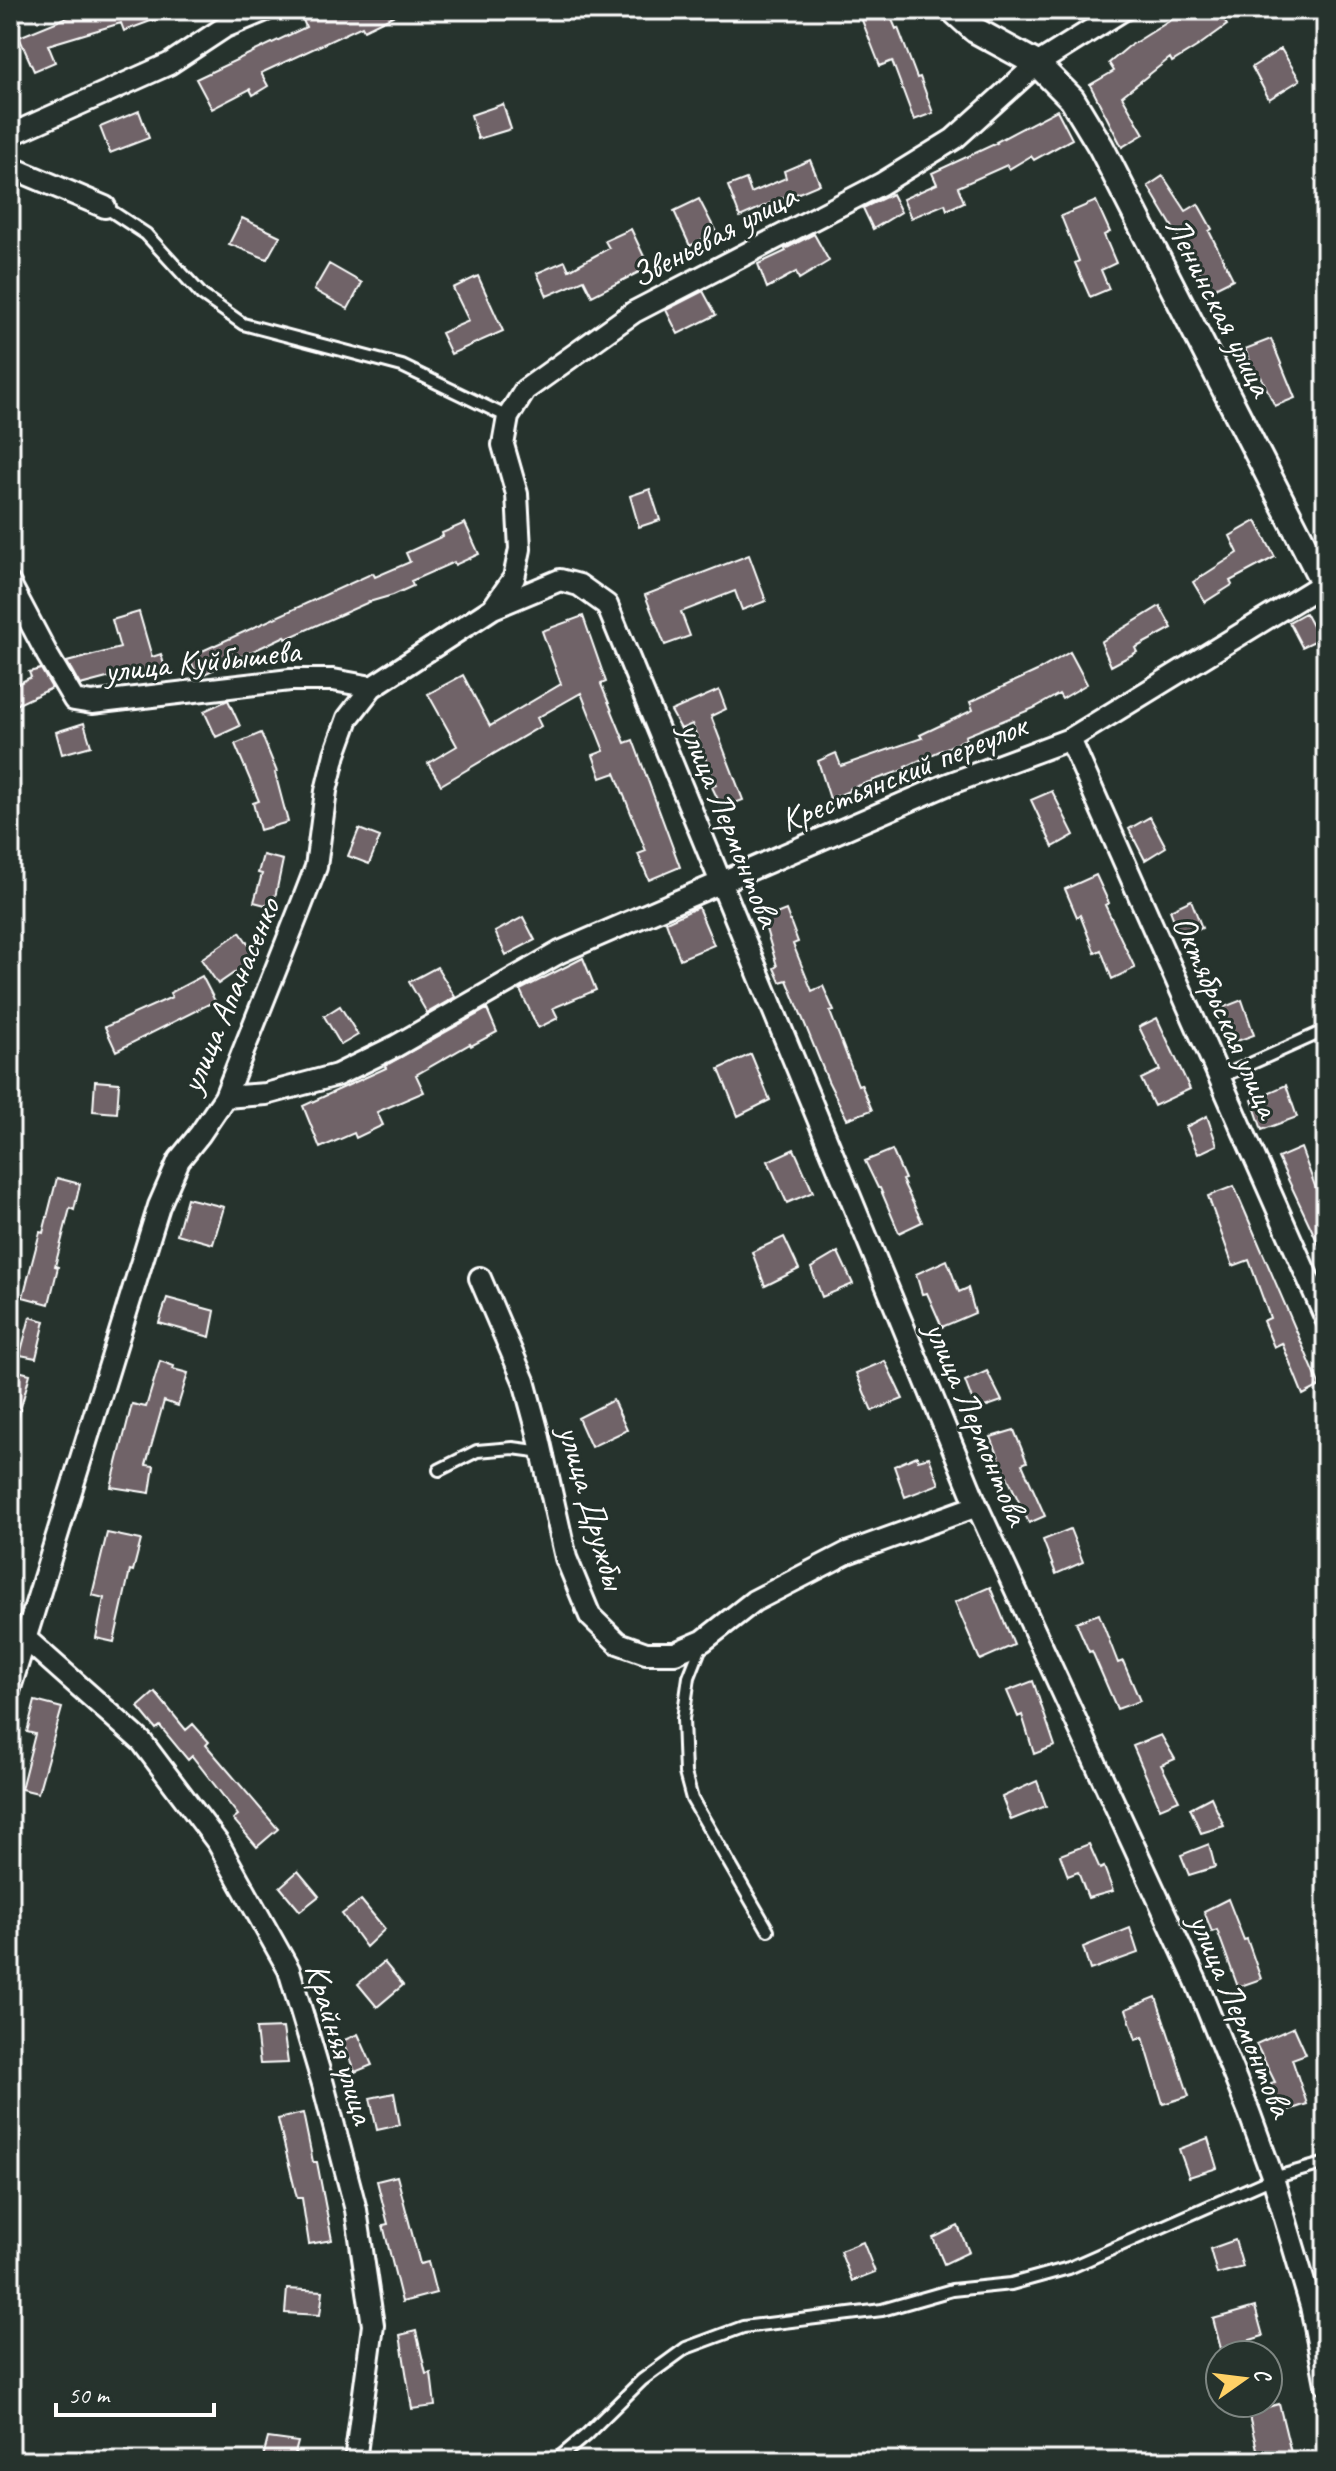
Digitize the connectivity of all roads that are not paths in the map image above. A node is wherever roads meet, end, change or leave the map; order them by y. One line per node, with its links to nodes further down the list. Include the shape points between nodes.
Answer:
1 (266, 10): 6 (street, via 225,27 169,64)
2 (953, 10): 5 (street, Ленинская улица, via 975,30)
3 (1123, 10): 4 (street, Звеньевая улица)
4 (1093, 18): 5 (street, Звеньевая улица)
5 (1037, 64): 9 (street, Звеньевая улица, via 942,147 634,312 525,390); 11 (street, Ленинская улица, via 1072,99 1101,147)
6 (10, 135)
7 (10, 167): 8 (street)
8 (105, 207): 9 (lane, via 146,234 202,295 243,324 402,366)
9 (508, 417): 12 (street, via 503,445 517,494 520,549 514,578)
10 (10, 584): 13 (street, улица Куйбышева, via 74,700 92,703 290,680)
11 (1325, 585): 14 (street, Крестьянский переулок)
12 (493, 608): 13 (street, улица Апанасенко); 15 (street, улица Лермонтова, via 560,580 579,585 607,605)
13 (372, 687): 18 (street, улица Апанасенко, via 348,718 335,754 316,867)
14 (1070, 739): 15 (street, Крестьянский переулок, via 946,785); 17 (street, Октябрьская улица)
15 (720, 883): 18 (street, Крестьянский переулок, via 560,952 337,1075 266,1094); 23 (street, улица Лермонтова)
16 (1326, 1030): 17 (lane)
17 (1219, 1078): 20 (street, Октябрьская улица)
18 (225, 1097): 24 (street, улица Апанасенко, via 179,1160 159,1206)
19 (480, 1278): 21 (street, улица Дружбы, via 524,1381)
20 (1326, 1319)
21 (543, 1452): 22 (lane, via 477,1451); 25 (street, улица Дружбы, via 566,1558 590,1616 618,1643 646,1653 675,1653)
22 (439, 1470)
23 (977, 1506): 25 (street, улица Дружбы, via 847,1553 754,1601); 29 (street, улица Лермонтова, via 1196,1981)
24 (25, 1638): 26 (street, улица Апанасенко); 31 (street, Крайняя улица, via 142,1742 218,1843 289,1970 356,2210 373,2325)
25 (703, 1641): 27 (lane, via 689,1677 683,1719 685,1773 692,1799)
26 (10, 1688)
27 (768, 1930)
28 (1326, 2163): 29 (lane)
29 (1273, 2178): 30 (street, улица Лермонтова, via 1311,2306); 32 (lane, via 1069,2268 1011,2284 952,2290 882,2310 743,2327 686,2348 642,2380)
30 (1326, 2384)
31 (355, 2461)
32 (555, 2461)

